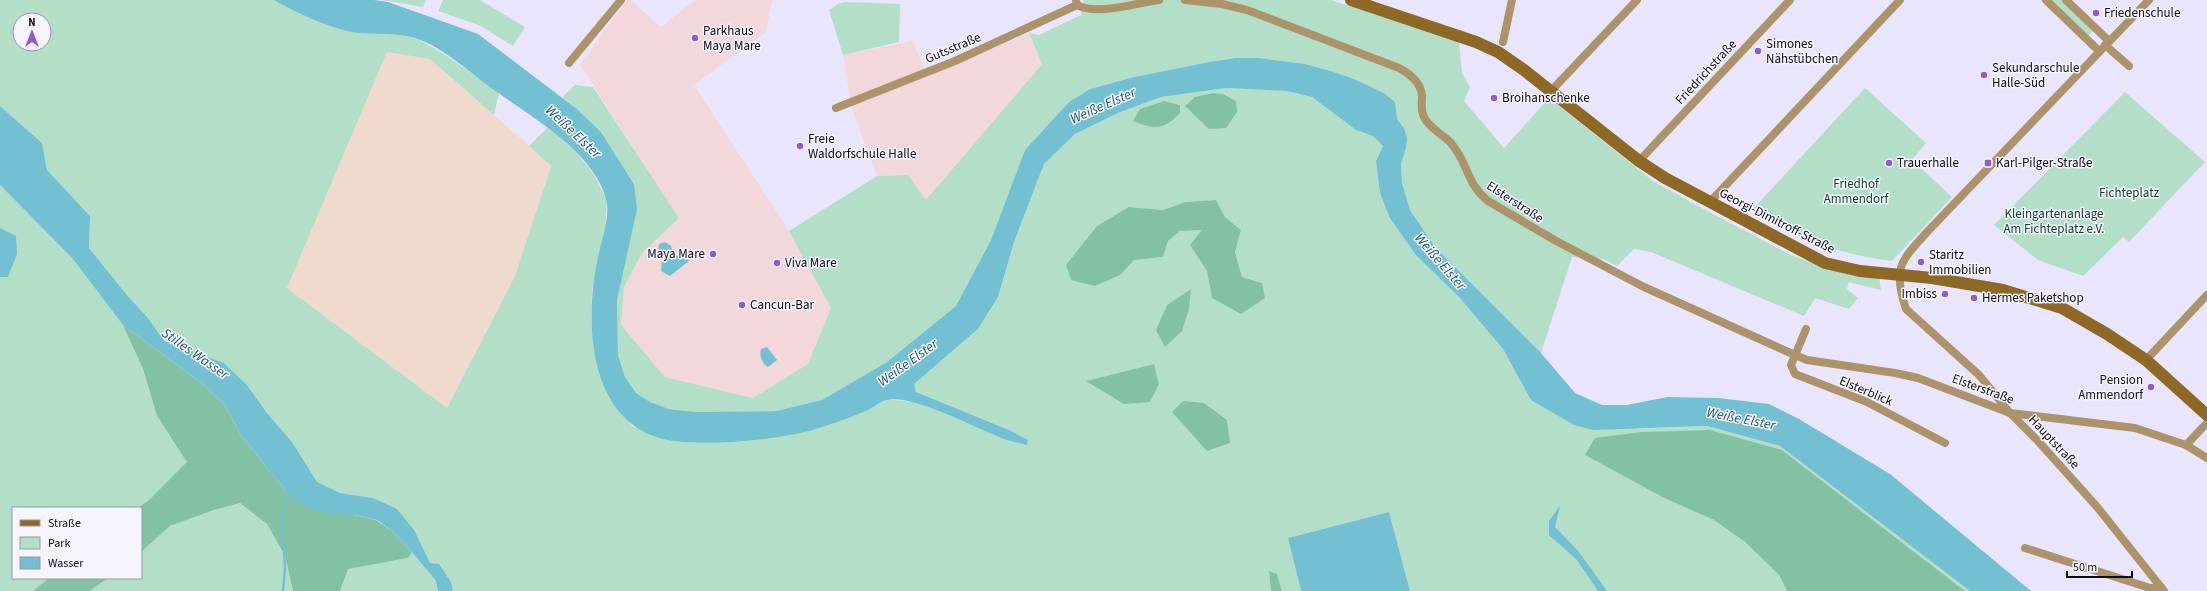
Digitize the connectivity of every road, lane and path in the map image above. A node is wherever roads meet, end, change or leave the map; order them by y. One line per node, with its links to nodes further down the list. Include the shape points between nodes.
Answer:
1 (621, 0): 15 (street)
2 (1159, 0): 12 (street, via 1107,9 1082,8)
3 (1185, 0): 24 (street, Elsterstraße, via 1222,4 1246,10 1399,68 1412,76 1418,85 1424,118 1450,142 1462,158 1471,183 1488,201 1558,242 1644,287)
4 (1351, 0): 17 (street, Georgi-Dimitroff-Straße, via 1476,42 1510,60)
5 (1512, 0): 13 (street)
6 (1637, 0): 17 (street)
7 (1790, 0): 19 (street, Friedrichstraße)
8 (1900, 0): 20 (street)
9 (2046, 0): 14 (street)
10 (2066, 0): 14 (street)
11 (2149, 0): 14 (street)
12 (1076, 2): 18 (street, Gutsstraße, via 955,61)
13 (1502, 42)
14 (2104, 46): 16 (street); 21 (street, via 1928,231 1901,263)
15 (569, 63)
16 (2129, 66)
17 (1551, 91): 19 (street, Georgi-Dimitroff-Straße)
18 (836, 108)
19 (1639, 161): 20 (street, Georgi-Dimitroff-Straße)
20 (1709, 203): 21 (street, Georgi-Dimitroff-Straße, via 1825,263 1860,271)
21 (1900, 275): 25 (street, Georgi-Dimitroff-Straße, via 1972,284 2041,300 2086,321); 26 (street, Hauptstraße, via 1901,294 1906,309 1979,375)
22 (2207, 295): 25 (street)
23 (1806, 329): 24 (street)
24 (1795, 355): 26 (street, Elsterstraße, via 1807,360 1918,378); 29 (street, Elsterblick, via 1791,365 1795,374 1867,402)
25 (2146, 360): 27 (street, Georgi-Dimitroff-Straße)
26 (2010, 413): 30 (street, Elsterstraße, via 2135,428); 33 (street, Hauptstraße, via 2098,508)
27 (2207, 416)
28 (2207, 423): 30 (street)
29 (1945, 443)
30 (2186, 445): 31 (street, Elsterstraße)
31 (2207, 458)
32 (2025, 548): 33 (street, via 2150,588)
33 (2162, 589)

